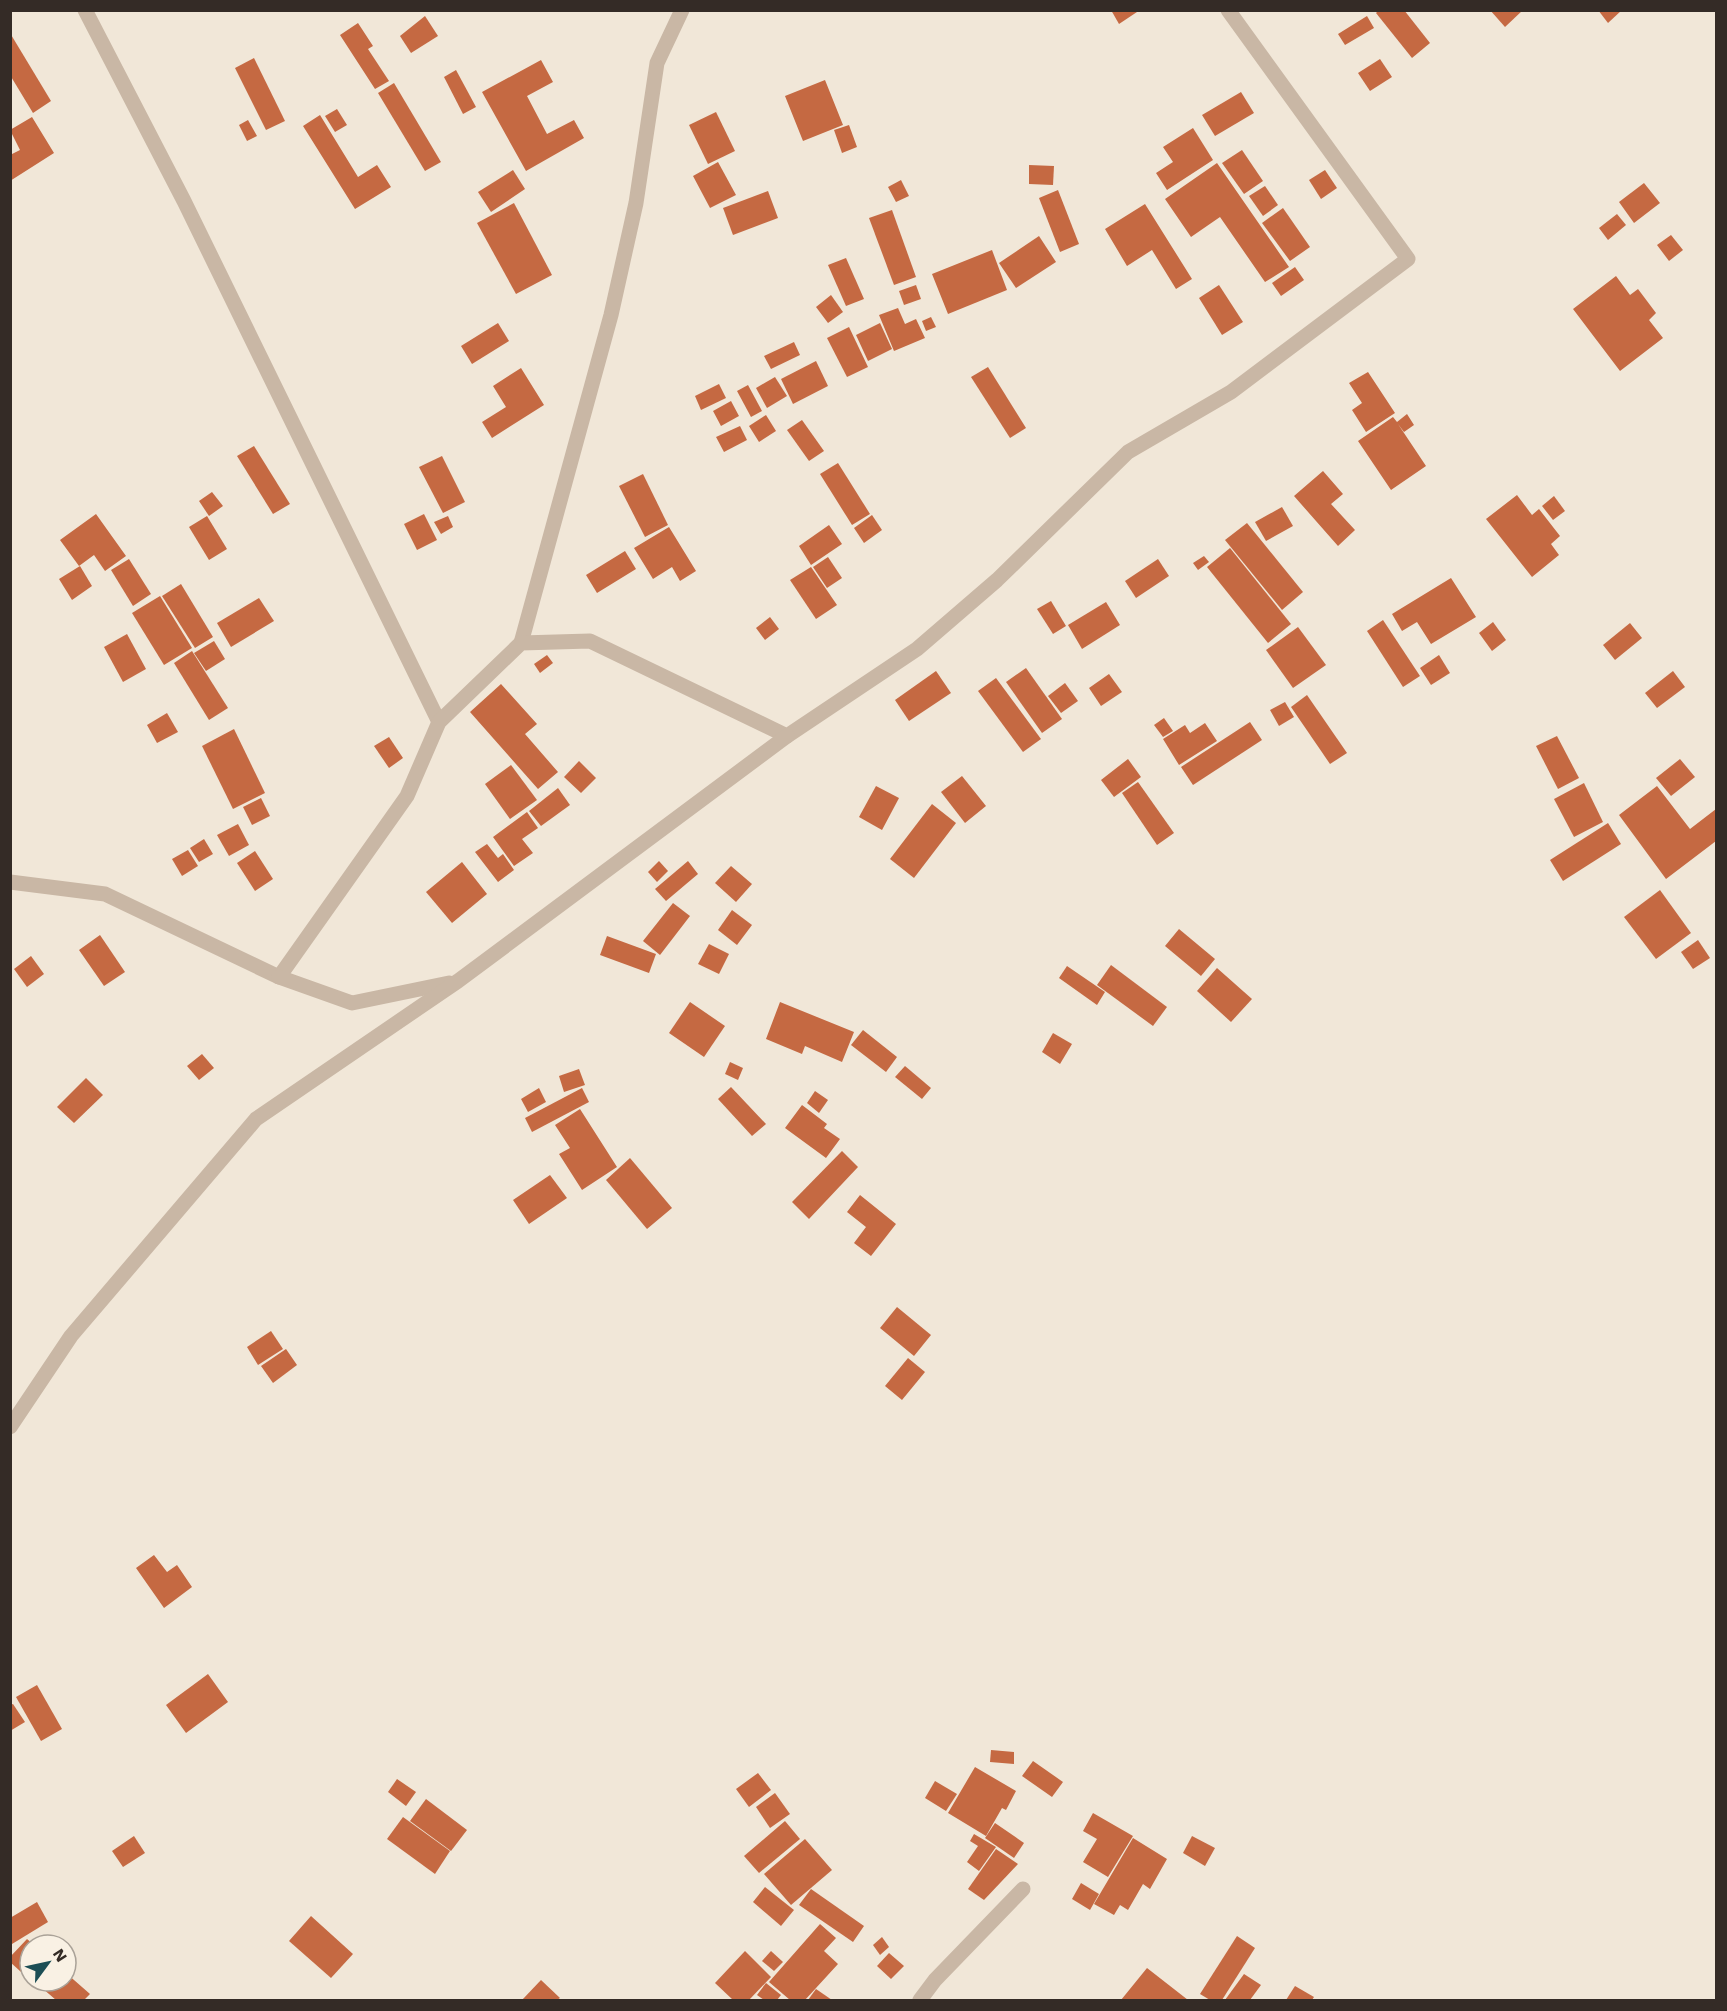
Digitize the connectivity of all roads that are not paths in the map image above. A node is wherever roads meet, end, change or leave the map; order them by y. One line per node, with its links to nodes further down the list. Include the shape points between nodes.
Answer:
1 (85, 10): 5 (street, via 184,201)
2 (682, 10): 4 (street, via 657,63 636,203 611,315)
3 (1228, 10): 6 (street, via 1408,259 1231,392 1128,452 998,580 917,649)
4 (521, 643): 5 (street); 6 (street, via 590,642)
5 (439, 722): 8 (street, via 407,796)
6 (787, 736): 9 (street)
7 (10, 882): 8 (street, via 105,894)
8 (279, 977): 9 (street, via 352,1003)
9 (458, 981): 10 (street, via 256,1119 71,1336)
10 (10, 1428)
11 (1023, 1889): 12 (street, via 935,1980)
12 (920, 2001)

